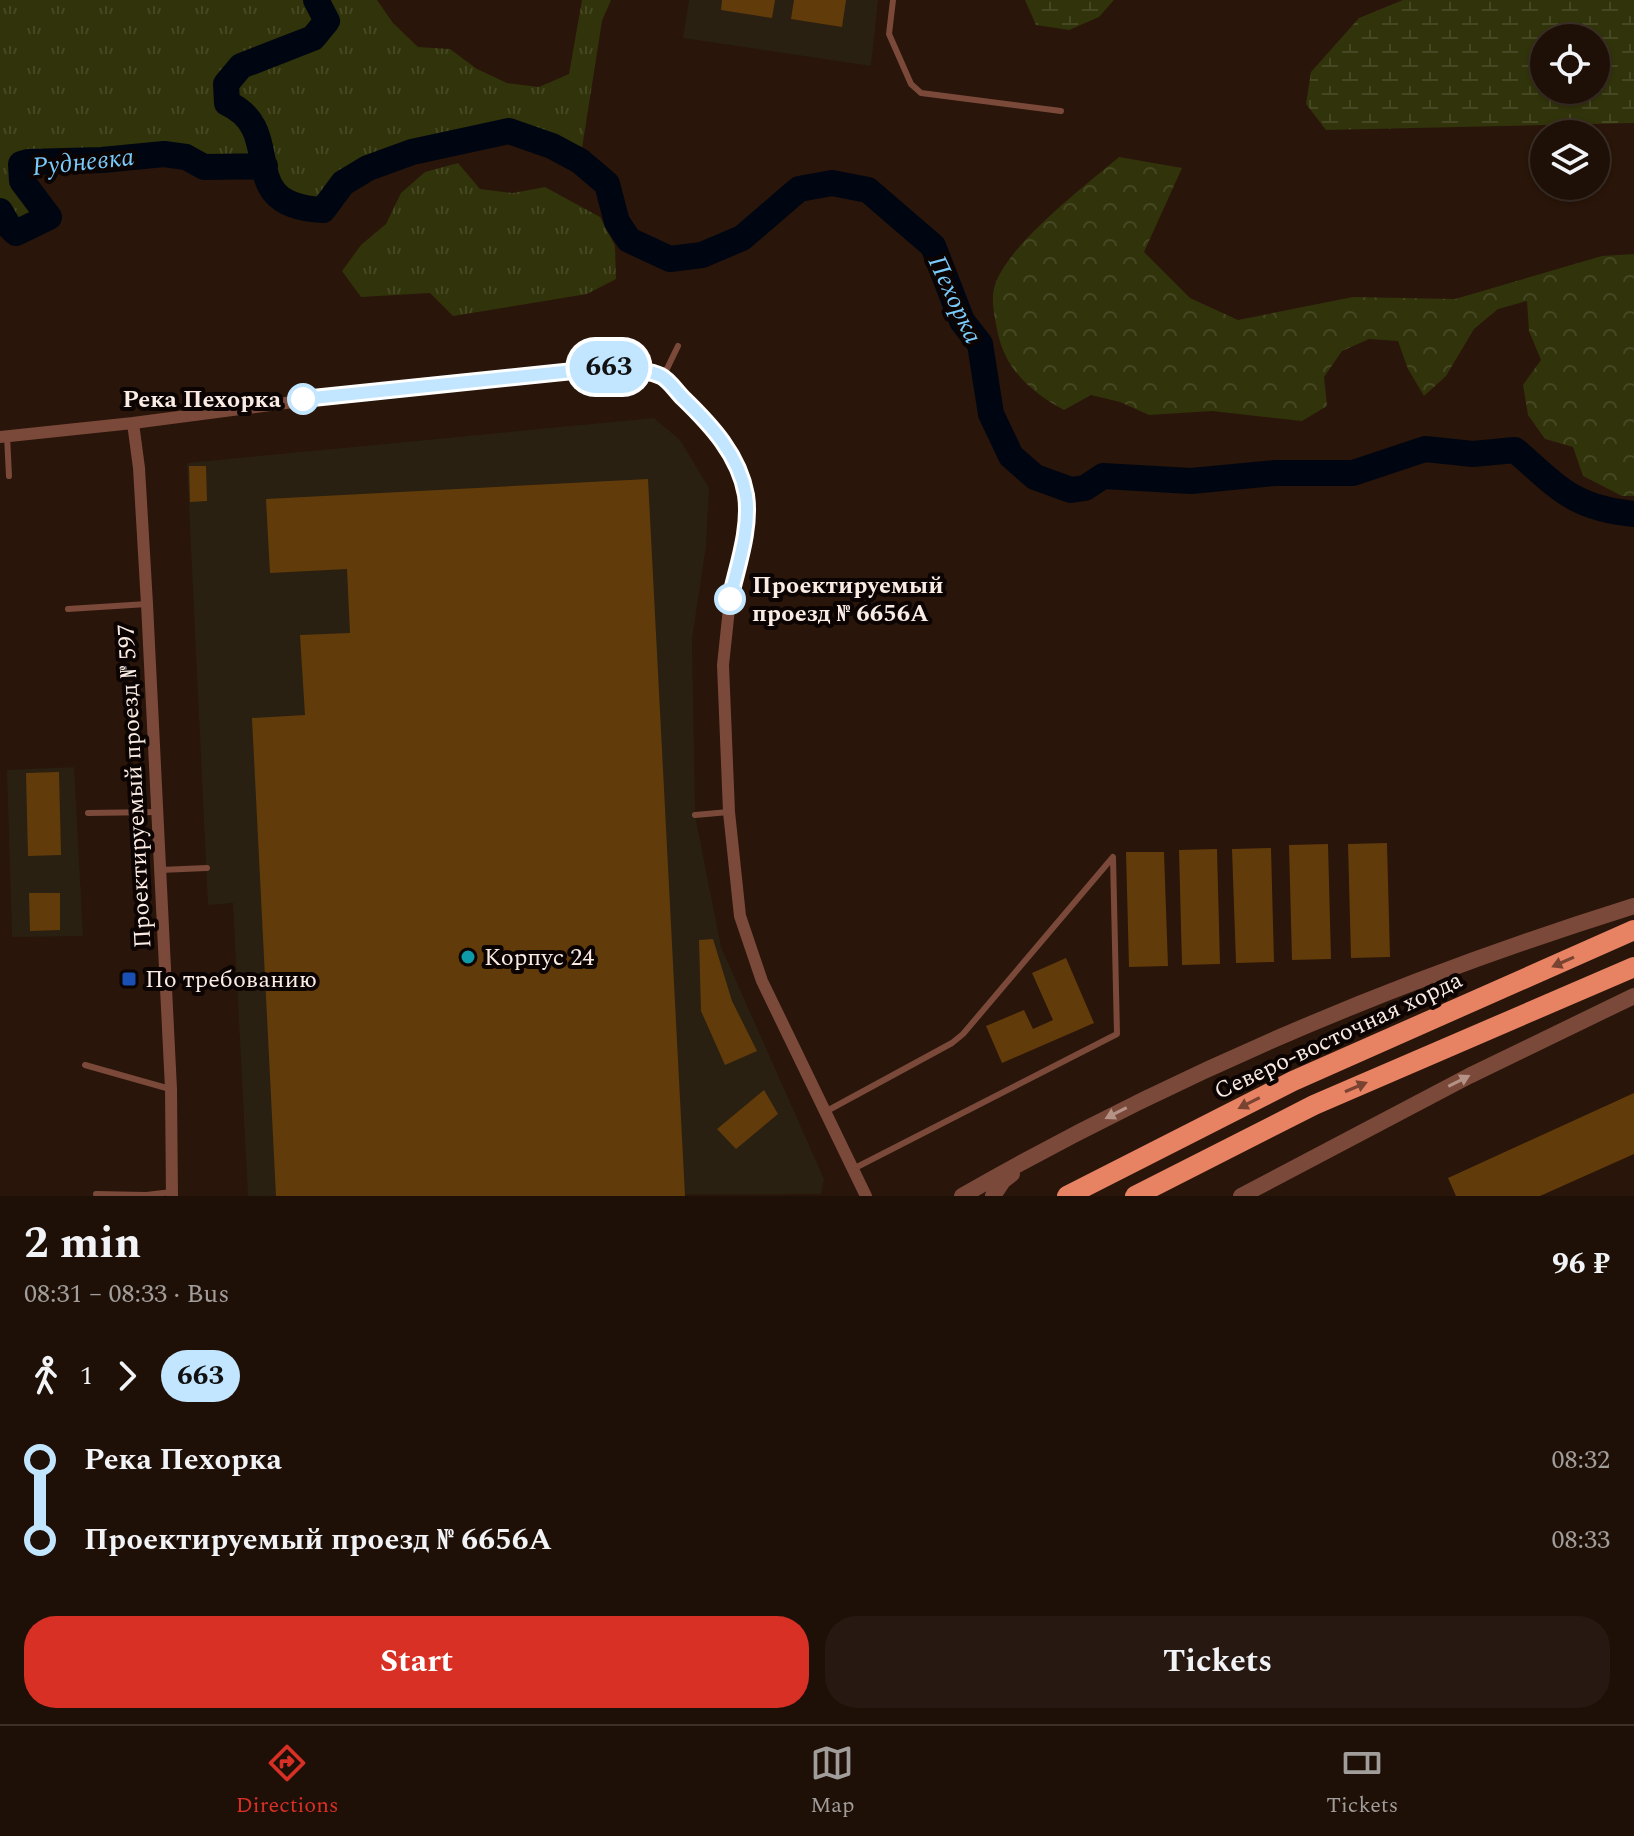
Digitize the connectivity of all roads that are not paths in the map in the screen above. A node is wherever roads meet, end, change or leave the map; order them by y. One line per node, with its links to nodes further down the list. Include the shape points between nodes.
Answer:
1 (893, 0): 2 (lane, via 889,34 911,84 921,93)
2 (1061, 111)
3 (678, 346): 4 (lane)
4 (663, 377): 5 (street, via 612,367 362,392); 11 (street, via 724,442 746,497 723,665)
5 (133, 423): 6 (street); 8 (street, Проектируемый проезд № 597)
6 (4, 436): 7 (lane)
7 (9, 476)
8 (147, 604): 9 (lane); 10 (street, Проектируемый проезд № 597)
9 (68, 609)
10 (157, 812): 12 (lane); 15 (street, Проектируемый проезд № 597)
11 (729, 812): 13 (lane); 22 (street, via 740,916 762,981)
12 (88, 813)
13 (695, 815)
14 (207, 868): 15 (lane)
15 (160, 870): 21 (street, Проектируемый проезд № 597)
16 (1634, 906): 23 (street, one-way to 23, via 1562,928 1271,1041)
17 (1634, 930): 30 (highway, Северо-восточная хорда, one-way to 30, via 1293,1081)
18 (1634, 967): 31 (highway, one-way to 18, via 1314,1105)
19 (1634, 996): 32 (street, one-way to 19)
20 (85, 1065): 21 (lane)
21 (171, 1089): 26 (street, Проектируемый проезд № 597)
22 (825, 1112): 24 (street); 24 (lane, via 963,1034 1113,857 1117,1034)
23 (1034, 1154): 28 (street); 29 (street)
24 (853, 1169): 27 (street)
25 (96, 1194): 26 (lane)
26 (172, 1194)
27 (866, 1196)
28 (962, 1196)
29 (993, 1196)
30 (1067, 1196)
31 (1135, 1196)
32 (1241, 1196)

